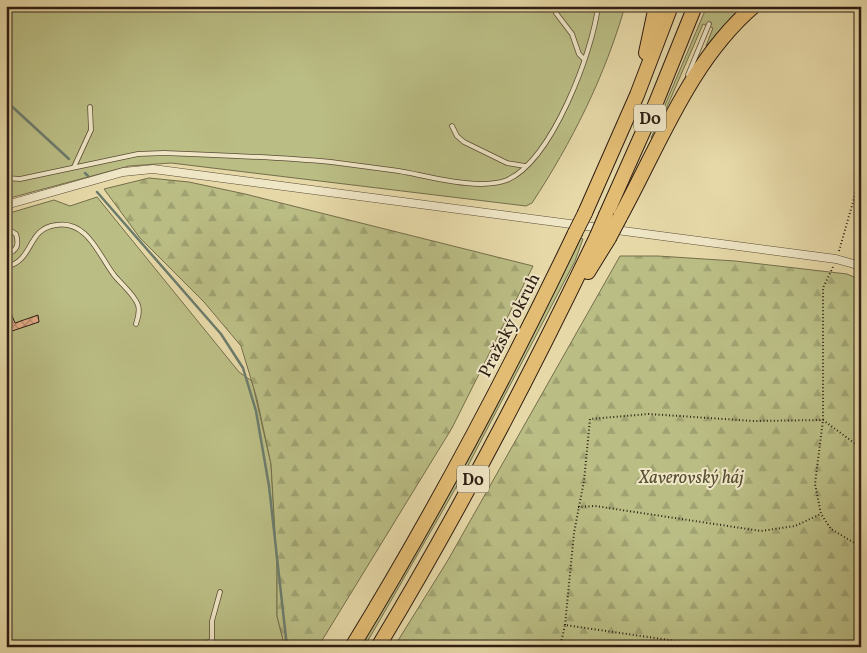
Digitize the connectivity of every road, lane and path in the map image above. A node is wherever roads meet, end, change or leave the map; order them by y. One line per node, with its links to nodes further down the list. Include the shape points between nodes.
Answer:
1 (598, 6): 8 (lane, via 593,35)
2 (656, 6): 9 (highway)
3 (671, 6): 9 (highway, Pražský okruh / D0)
4 (695, 6): 17 (highway, D0)
5 (754, 6): 17 (highway, via 717,43 694,77)
6 (556, 13): 8 (lane, via 572,34)
7 (709, 24): 17 (lane, via 671,114)
8 (584, 59): 12 (lane, via 557,126)
9 (637, 95): 32 (highway, Pražský okruh / D0, bridge, via 585,213 525,336 472,438)
10 (90, 107): 13 (lane, via 91,130)
11 (452, 126): 12 (lane, via 464,142 507,164)
12 (526, 166): 13 (lane, via 507,180 478,183 332,162 164,153 138,154)
13 (74, 168): 15 (lane, via 20,179)
14 (861, 174): 20 (path)
15 (6, 178)
16 (6, 205): 20 (street, via 123,172 153,168)
17 (613, 216): 33 (highway, D0, bridge, via 451,520)
18 (6, 228): 19 (lane, via 16,234 18,245)
19 (6, 254)
20 (836, 259): 21 (street); 24 (path, via 823,288)
21 (861, 266)
22 (6, 267): 23 (lane, via 23,259 34,237 43,229 63,224 76,229 90,239 137,303)
23 (136, 324)
24 (823, 420): 25 (path); 26 (path, via 754,421 648,414 590,419); 27 (path, via 815,484)
25 (861, 448)
26 (578, 507): 27 (path, via 595,506 761,531 795,526); 30 (path)
27 (821, 514): 28 (path, via 831,529)
28 (861, 547)
29 (220, 592): 31 (lane, via 212,621 212,640)
30 (565, 625): 34 (path); 35 (path)
31 (201, 647)
32 (352, 647)
33 (378, 647)
34 (560, 647)
35 (717, 647)

